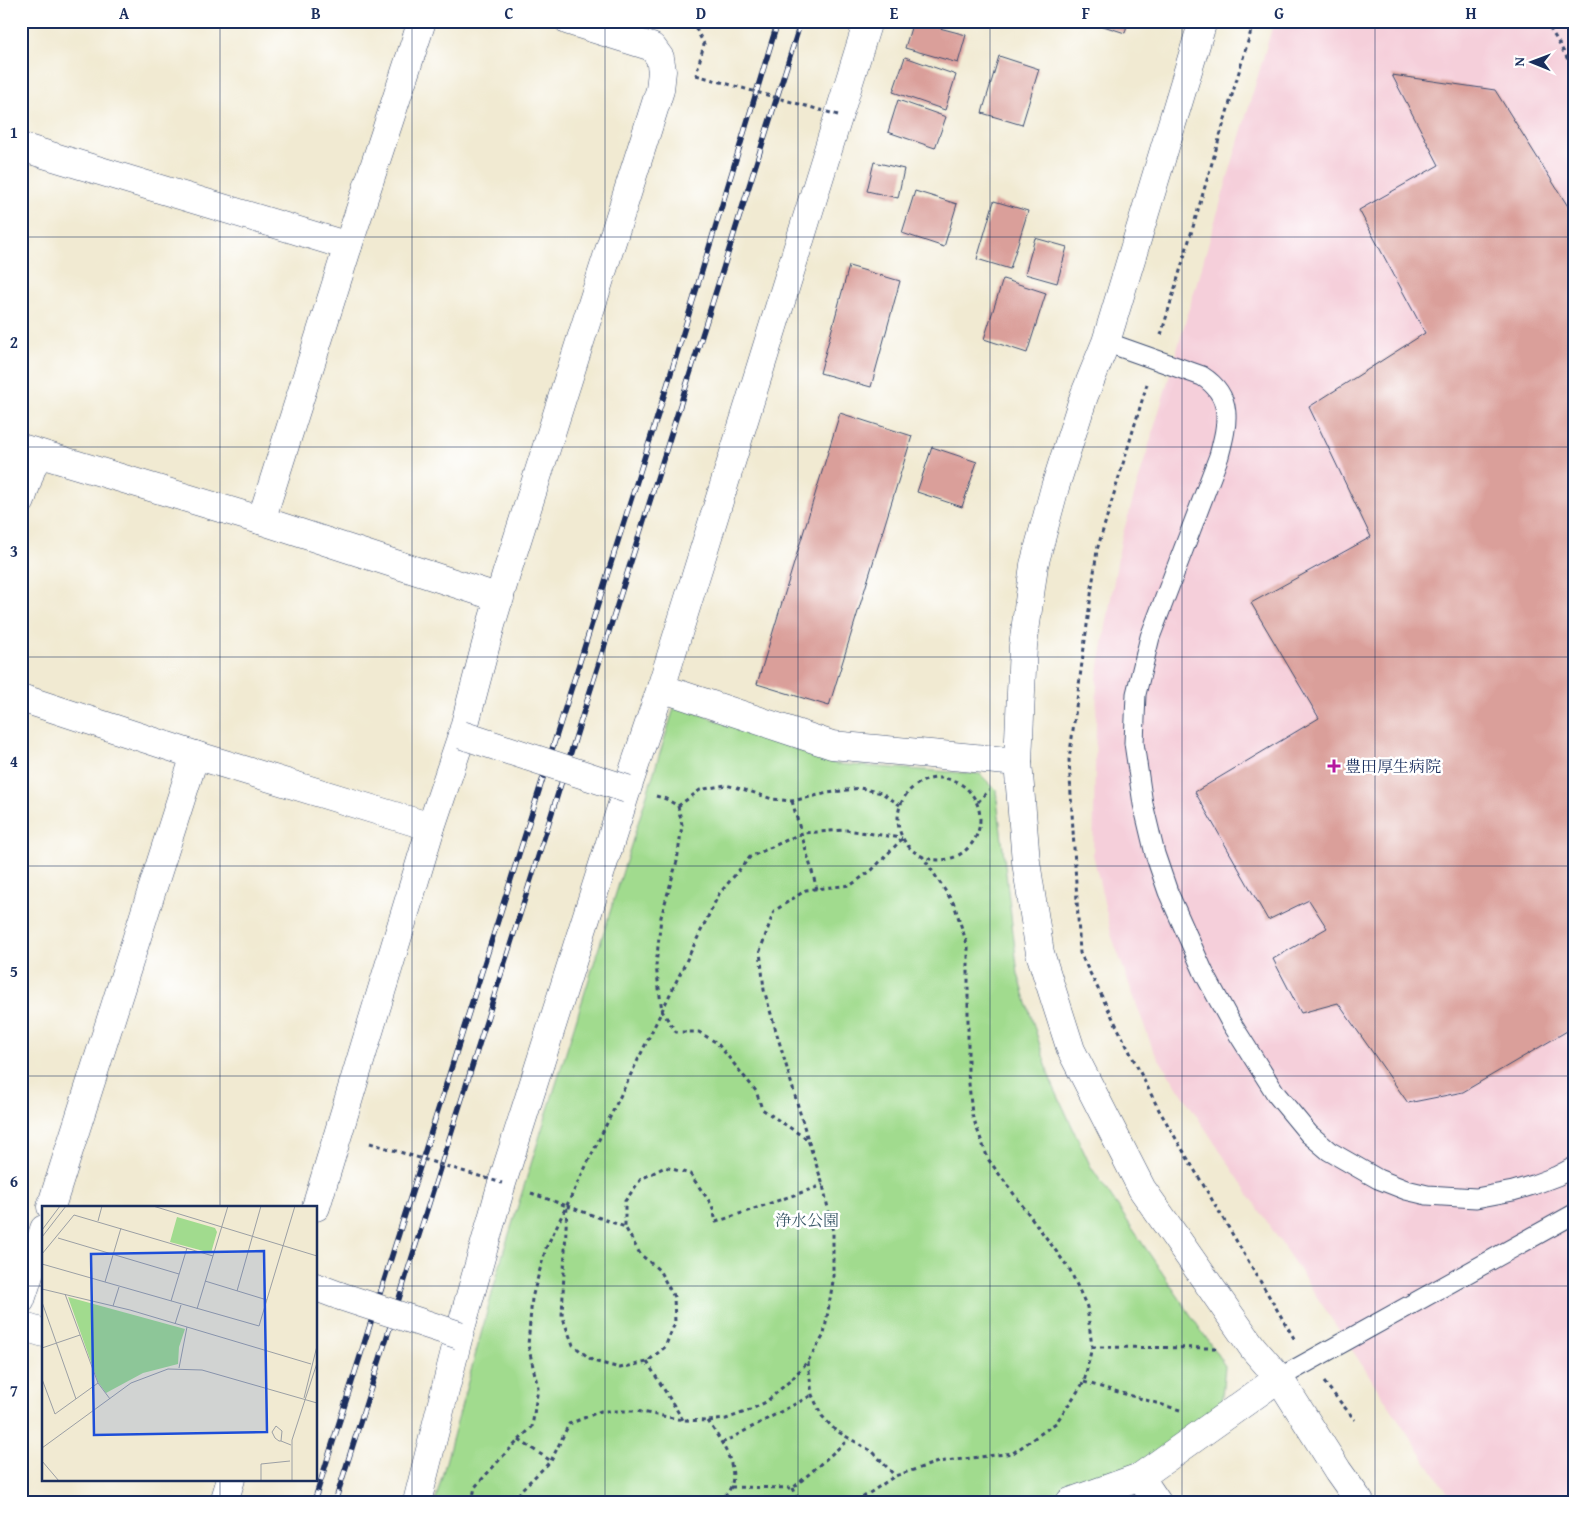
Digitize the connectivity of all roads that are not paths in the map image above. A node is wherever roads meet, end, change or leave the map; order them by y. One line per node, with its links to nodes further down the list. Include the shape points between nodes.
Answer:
1 (422, 21): 6 (street)
2 (569, 21): 11 (street, via 652,47 660,58 660,90)
3 (868, 21): 12 (street)
4 (1203, 21): 7 (street)
5 (21, 147): 6 (street)
6 (348, 246): 10 (street)
7 (1106, 342): 16 (street, via 1084,396 1034,566 1023,646); 19 (lane, via 1202,376 1218,390 1224,403 1226,426 1219,456 1147,646 1136,694 1134,743 1142,804 1168,892 1204,973 1230,1020 1276,1094 1309,1134 1329,1151 1378,1179 1427,1195 1476,1198 1533,1185)
8 (30, 451): 9 (street, via 32,467); 10 (street)
9 (21, 501)
10 (260, 520): 11 (street)
11 (500, 598): 14 (street)
12 (661, 688): 16 (street, via 832,745); 17 (street)
13 (21, 698): 15 (street)
14 (462, 735): 17 (street, bridge); 18 (street)
15 (195, 755): 18 (street); 20 (street)
16 (1018, 762): 29 (street, via 1026,862 1040,953 1071,1050 1142,1189 1252,1348)
17 (627, 790): 28 (street)
18 (431, 826): 21 (street)
19 (1574, 1167)
20 (51, 1206)
21 (316, 1206)
22 (1574, 1214): 29 (lane)
23 (42, 1235): 25 (street)
24 (328, 1291): 28 (street, bridge)
25 (21, 1300)
26 (21, 1326): 27 (street)
27 (42, 1332)
28 (459, 1335): 33 (street)
29 (1279, 1378): 30 (street); 36 (street)
30 (1140, 1477): 34 (street); 35 (street)
31 (231, 1480): 32 (street)
32 (224, 1502)
33 (417, 1502)
34 (1070, 1502)
35 (1157, 1502)
36 (1360, 1502)

